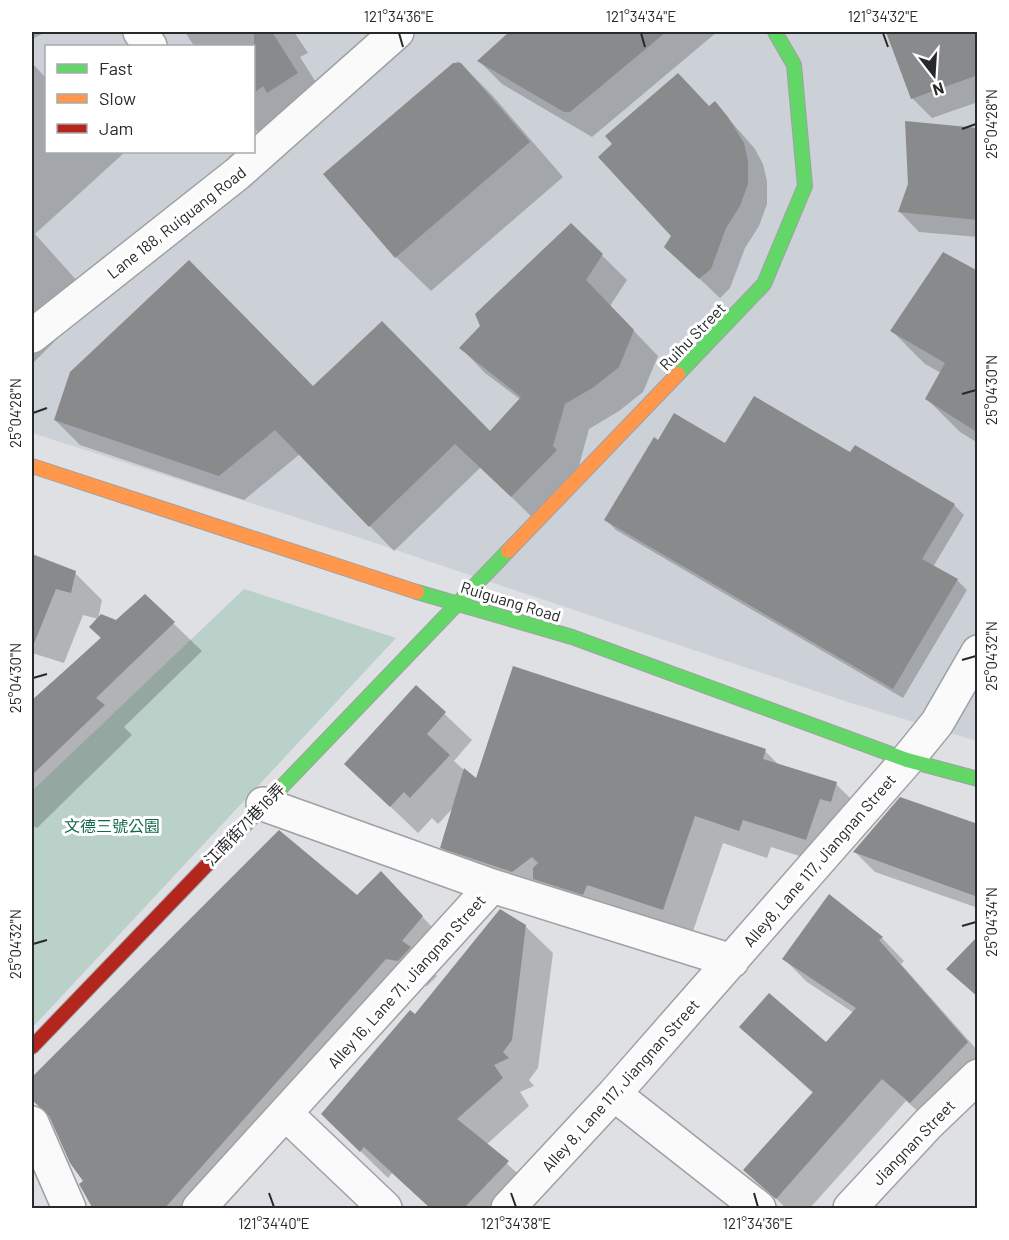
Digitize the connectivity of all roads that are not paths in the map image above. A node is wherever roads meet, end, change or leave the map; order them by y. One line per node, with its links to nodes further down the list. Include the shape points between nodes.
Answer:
1 (140, 32): 4 (street)
2 (397, 32): 5 (street, Lane 188, Ruiguang Road)
3 (775, 32): 10 (street, Ruihu Street, via 794,65 805,186 764,284)
4 (149, 45)
5 (255, 143)
6 (243, 153): 7 (street, Lane 188, Ruiguang Road)
7 (230, 163): 8 (street, Lane 188, Ruiguang Road)
8 (32, 336)
9 (32, 466): 10 (street, Ruiguang Road)
10 (457, 602): 12 (street, Ruiguang Road, via 572,637); 14 (street, 江南街71巷16弄)
11 (978, 652): 12 (street, Alley8, Lane 117, Jiangnan Street, via 938,723)
12 (907, 760): 13 (street, Ruiguang Road); 16 (street, Alley8, Lane 117, Jiangnan Street)
13 (978, 779)
14 (263, 804): 15 (street); 17 (street, 江南街71巷16弄)
15 (492, 886): 16 (street, Alley 16, Lane 71, Jiangnan Street); 20 (street, Alley 16, Lane 71, Jiangnan Street)
16 (732, 961): 19 (street, Alley 8, Lane 117, Jiangnan Street)
17 (32, 1047)
18 (978, 1076): 27 (street, Jiangnan Street)
19 (614, 1094): 25 (street, Alley 8, Lane 117, Jiangnan Street); 26 (street)
20 (286, 1114): 23 (street, Alley 16, Lane 71, Jiangnan Street); 24 (street)
21 (32, 1123): 22 (street)
22 (69, 1209)
23 (199, 1209)
24 (385, 1209)
25 (508, 1209)
26 (759, 1209)
27 (850, 1209)

